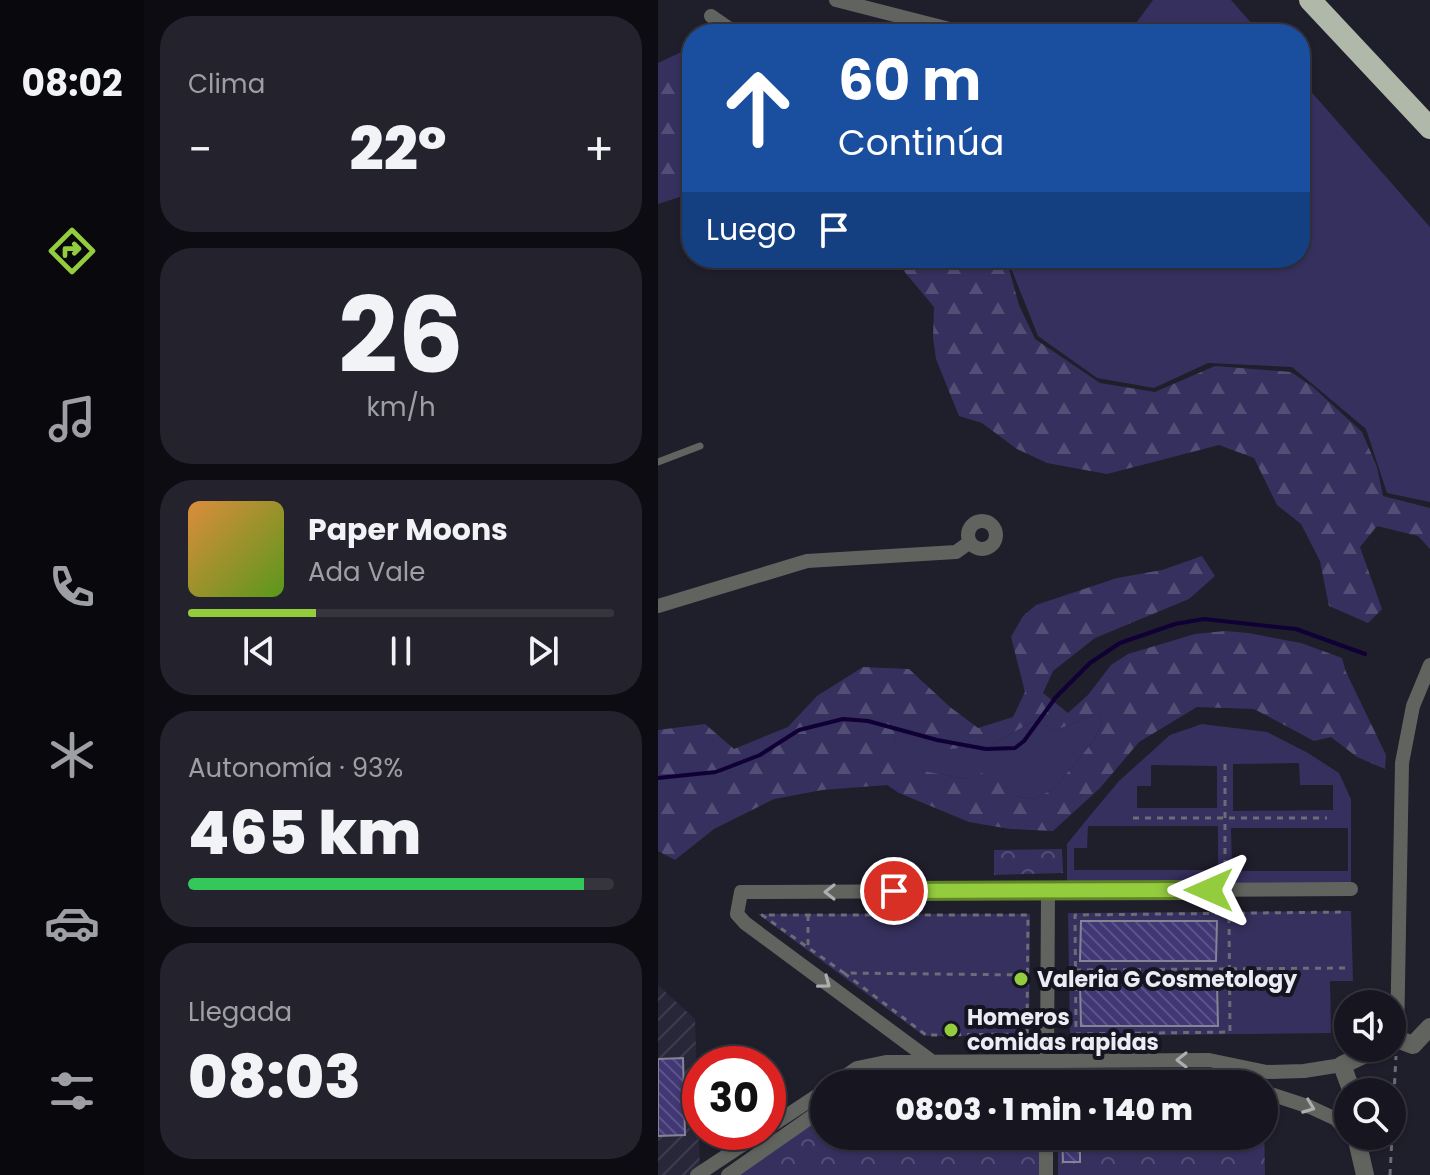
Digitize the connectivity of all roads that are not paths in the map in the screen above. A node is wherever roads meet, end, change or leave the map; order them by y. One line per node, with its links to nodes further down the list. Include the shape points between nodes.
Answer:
1 (836, 0): 5 (street)
2 (1310, 0): 6 (highway)
3 (711, 16): 4 (street)
4 (723, 24)
5 (930, 24)
6 (1430, 128)
7 (700, 446): 8 (lane)
8 (658, 462)
9 (970, 542): 10 (street, via 956,552 807,561)
10 (658, 606)
11 (1430, 665): 14 (street, via 1413,706 1402,763)
12 (1351, 889): 13 (street)
13 (1048, 890): 17 (street, one-way to 17, via 741,892 737,914 745,923); 18 (street)
14 (1396, 990)
15 (1430, 1027): 16 (street, via 1413,1045)
16 (1406, 1043)
17 (930, 1060): 18 (street); 21 (street)
18 (1047, 1060): 20 (street, one-way to 18, via 1267,1072 1209,1060); 22 (street)
19 (1348, 1062): 20 (street)
20 (1342, 1065): 23 (street)
21 (854, 1070)
22 (1047, 1070)
23 (1347, 1078)
24 (1278, 1097): 28 (street, one-way to 28)
25 (810, 1100): 26 (street)
26 (786, 1116)
27 (810, 1118): 33 (street)
28 (1334, 1118)
29 (735, 1150): 32 (street)
30 (1046, 1150): 34 (street)
31 (1356, 1150): 35 (street)
32 (697, 1175)
33 (728, 1175)
34 (1046, 1175)
35 (1365, 1175)

